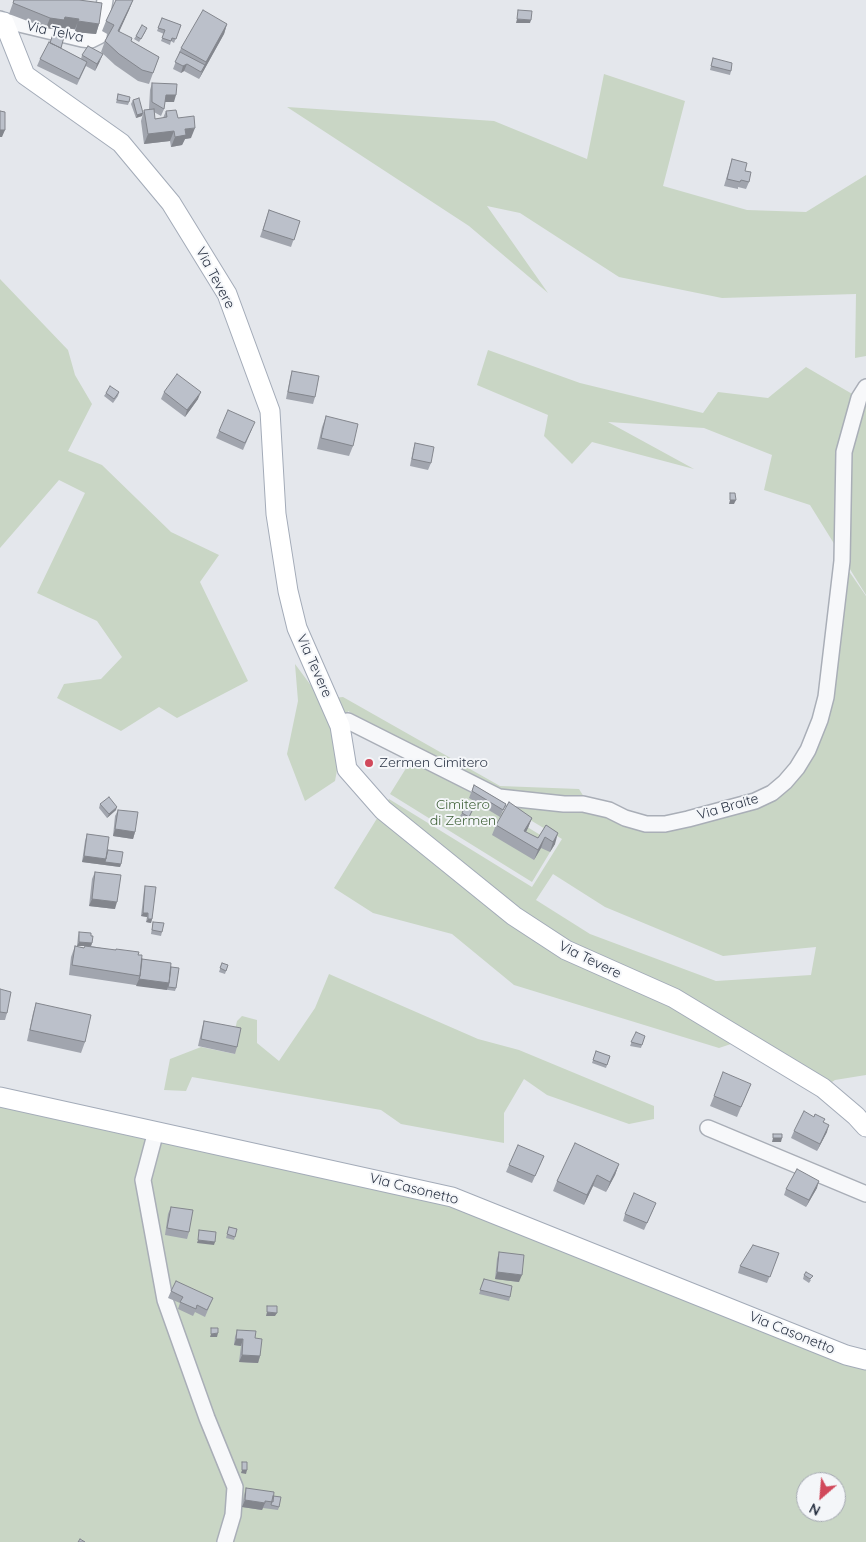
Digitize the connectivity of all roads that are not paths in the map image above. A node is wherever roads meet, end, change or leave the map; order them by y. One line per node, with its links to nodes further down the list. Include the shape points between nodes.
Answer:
1 (105, 0): 2 (street, Via Telva, via 99,36 92,40)
2 (2, 20): 4 (main road, Via Tevere, via 25,74 121,143 171,203 227,294 270,411 276,514 297,628)
3 (866, 387): 4 (street, Via Braite, via 859,398 844,452 842,561 826,697 808,750 797,768 772,793 755,801 688,819 646,824 583,804 499,797 348,721)
4 (338, 722): 6 (main road, Via Tevere, via 347,769 383,810 514,916 566,950 674,998 815,1083)
5 (0, 1097): 8 (main road, Via Casonetto)
6 (866, 1127)
7 (708, 1128): 9 (street)
8 (156, 1131): 10 (main road, Via Casonetto, via 452,1197 828,1348); 11 (street, via 143,1180 164,1300 235,1487 233,1515)
9 (866, 1194)
10 (866, 1360)
11 (225, 1542)

